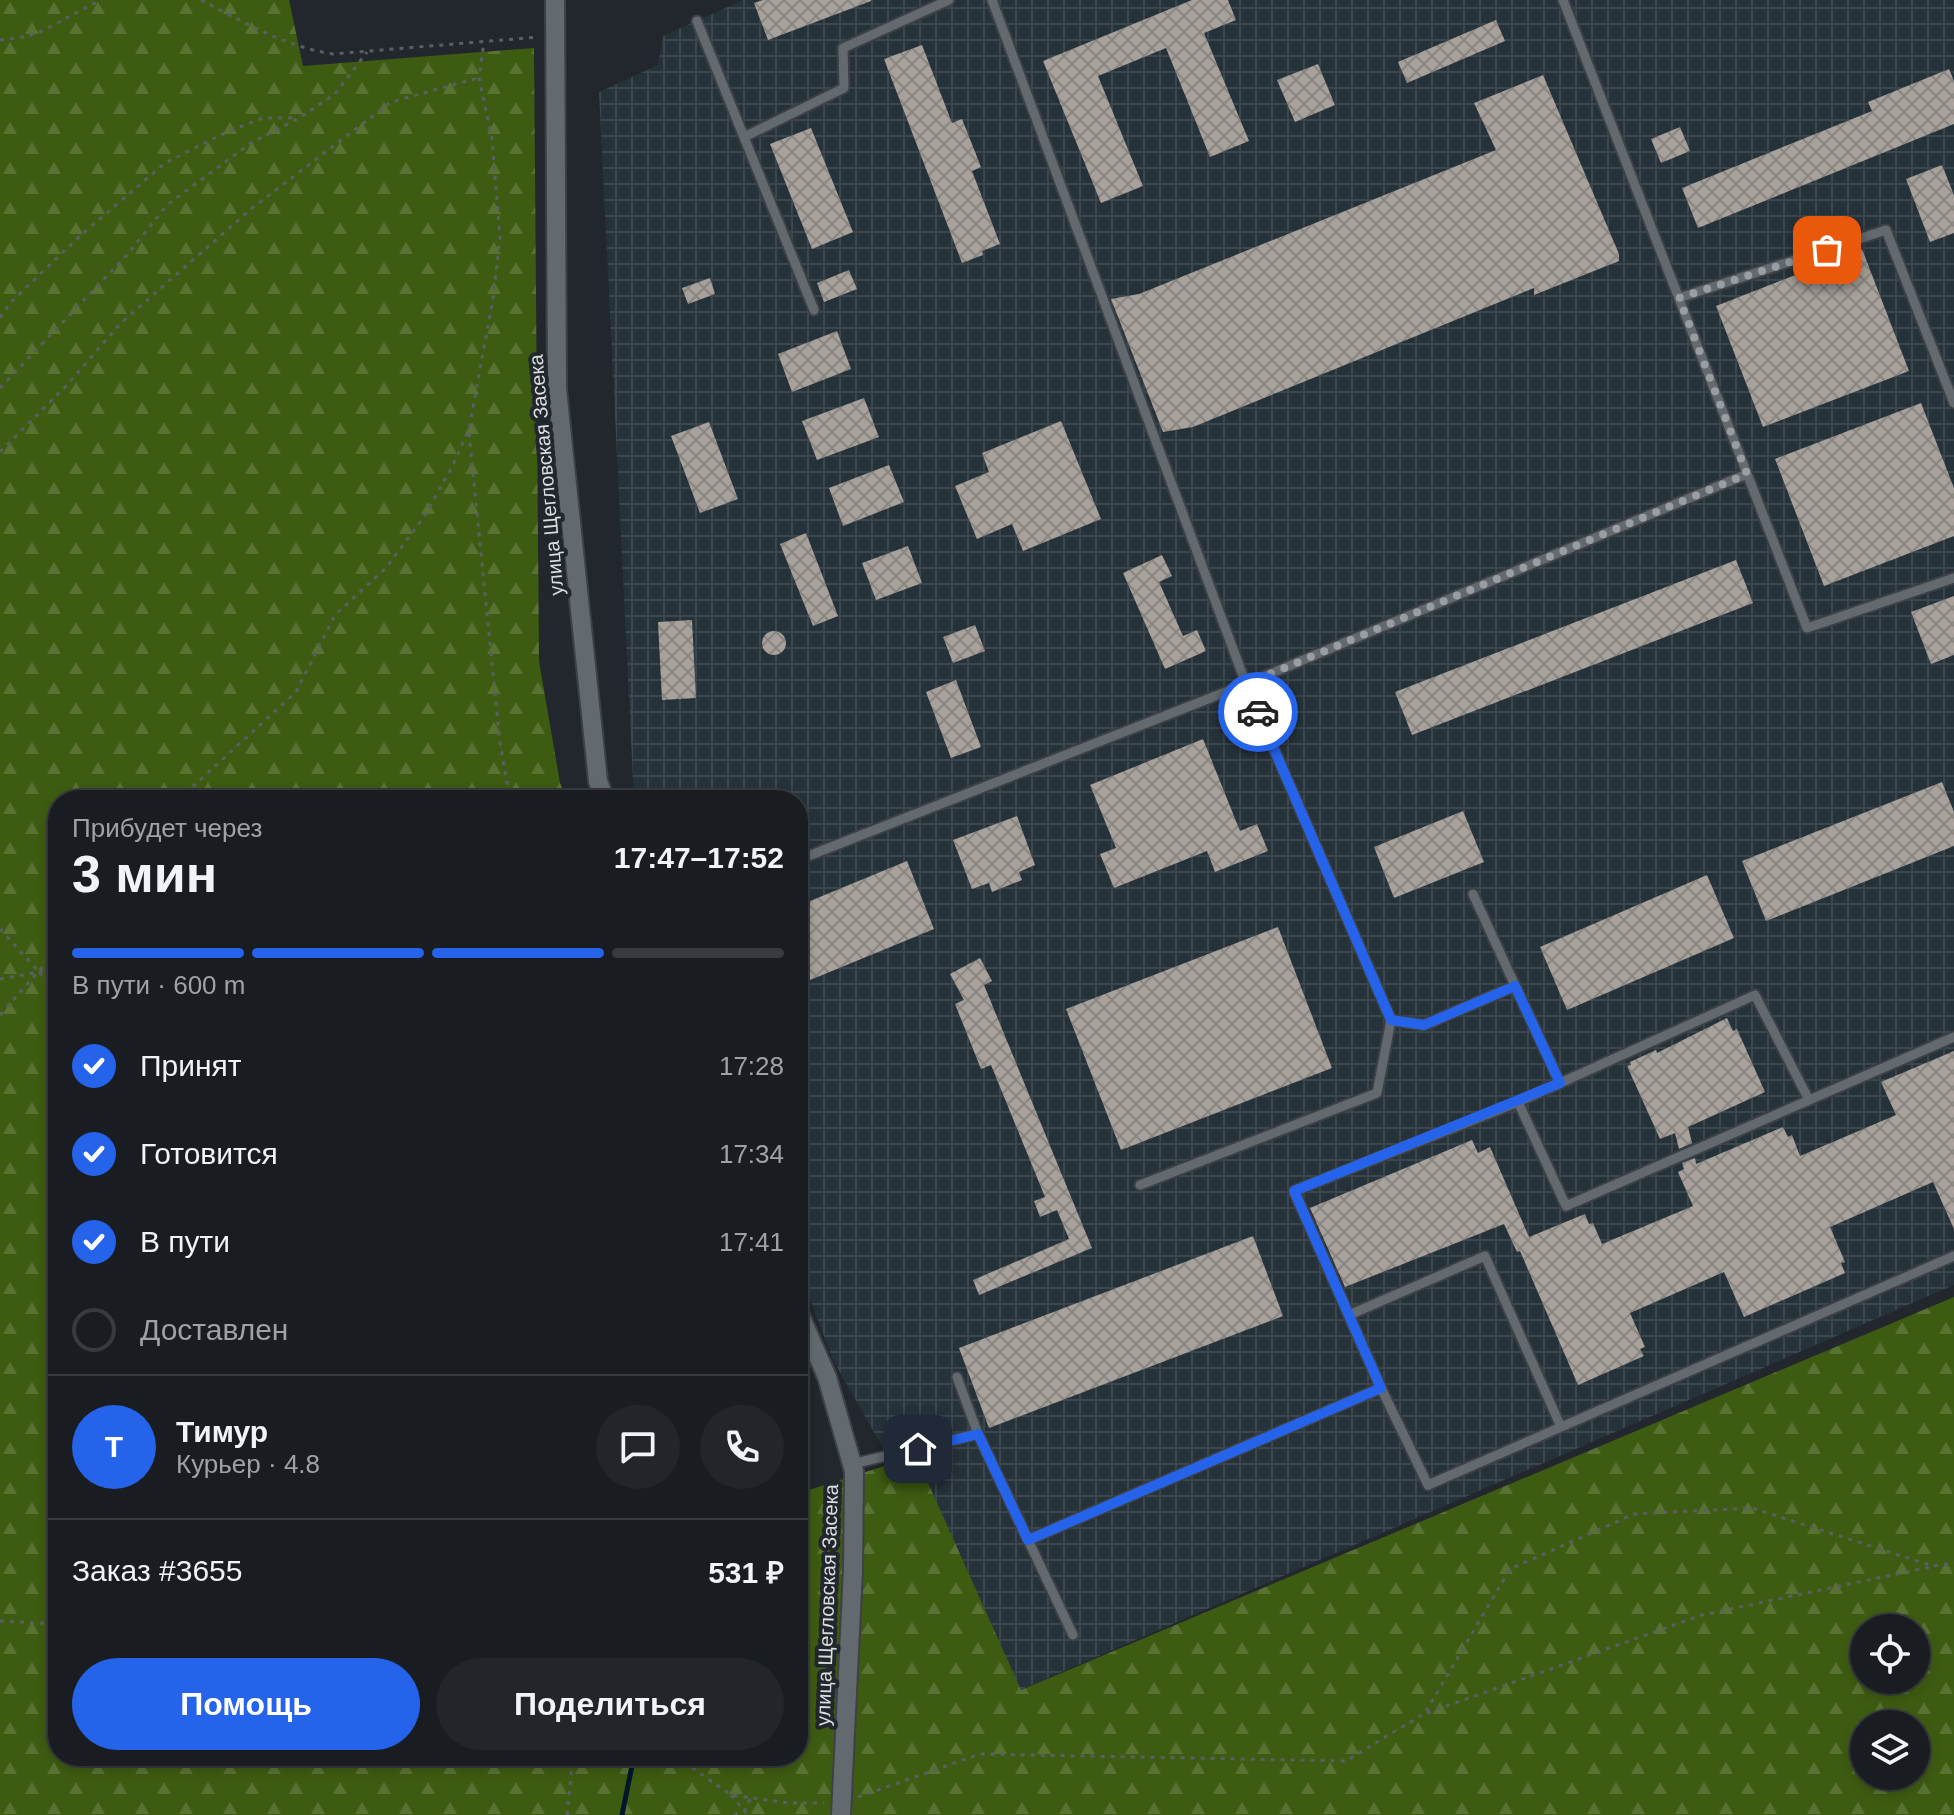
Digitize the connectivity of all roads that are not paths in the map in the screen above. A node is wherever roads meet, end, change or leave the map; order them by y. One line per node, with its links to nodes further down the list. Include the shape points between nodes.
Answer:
1 (555, 0): 13 (street, улица Щегловская Засека, via 557,389)
2 (949, 0): 6 (lane, via 843,48 844,88)
3 (992, 0): 12 (lane)
4 (1563, 0): 7 (lane)
5 (697, 21): 6 (lane)
6 (744, 137): 8 (lane)
7 (1679, 298): 9 (lane, via 1886,230); 10 (lane)
8 (814, 310)
9 (1954, 403)
10 (1747, 474): 11 (lane, via 1807,628); 12 (lane)
11 (1954, 578)
12 (1246, 684): 14 (lane); 17 (lane)
13 (601, 790)
14 (808, 856)
15 (1473, 894): 16 (lane)
16 (1515, 986): 17 (lane, via 1424,1025); 19 (lane)
17 (1391, 1020): 22 (lane, via 1377,1093)
18 (1954, 1037): 20 (lane)
19 (1560, 1083): 20 (lane, via 1755,995); 21 (lane)
20 (1809, 1100): 21 (lane, via 1566,1206)
21 (1518, 1102): 24 (lane, via 1294,1191)
22 (1140, 1185)
23 (1954, 1256): 28 (lane)
24 (1349, 1315): 27 (lane); 28 (lane, via 1485,1256)
25 (808, 1334): 30 (street, улица Щегловская Засека, via 827,1377)
26 (957, 1377): 29 (lane)
27 (1381, 1388): 28 (lane, via 1428,1485); 31 (lane)
28 (1561, 1427)
29 (978, 1434): 30 (lane); 31 (lane)
30 (852, 1464): 33 (street, улица Щегловская Засека, via 853,1570)
31 (1028, 1540): 32 (lane)
32 (1073, 1635)
33 (840, 1809)

